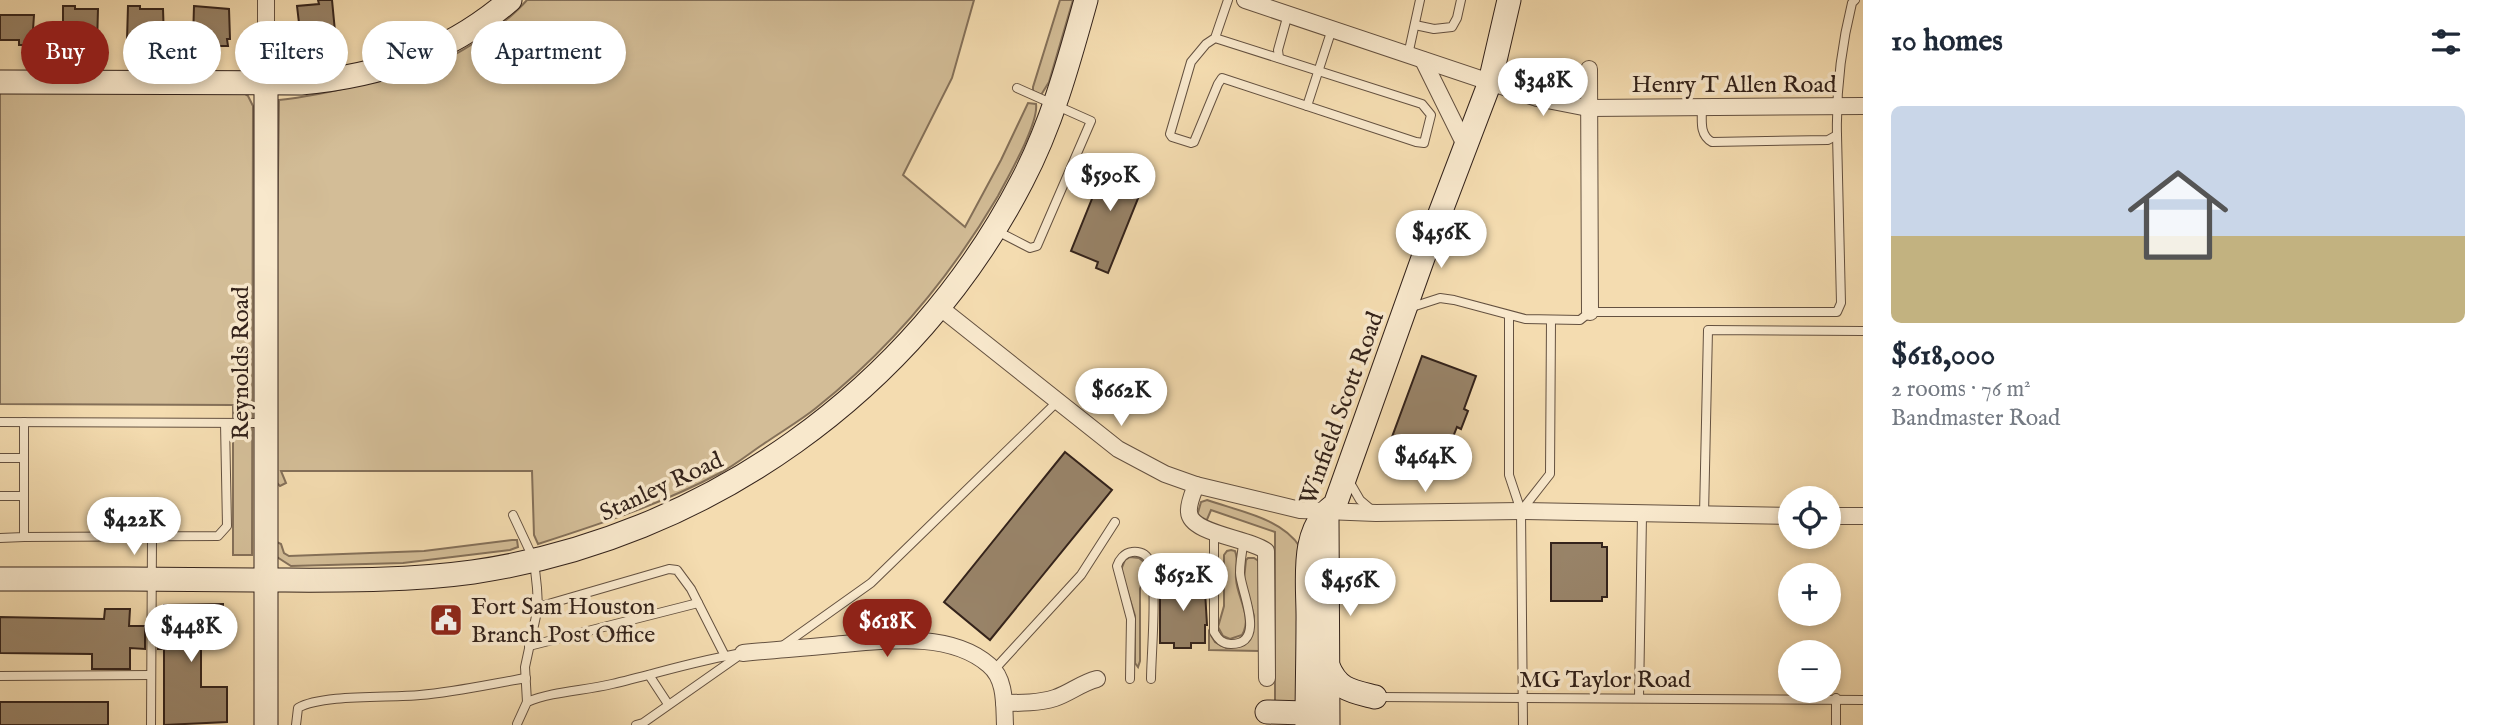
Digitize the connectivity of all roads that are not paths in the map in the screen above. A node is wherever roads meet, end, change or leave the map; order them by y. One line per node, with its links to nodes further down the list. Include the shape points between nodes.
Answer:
1 (266, 0): 11 (street, Reynolds Road)
2 (510, 0): 19 (street, via 438,48)
3 (1086, 0): 25 (street, Stanley Road)
4 (1228, 0): 14 (lane)
5 (1245, 0): 10 (street, Henry T Allen Road)
6 (1420, 0): 12 (lane)
7 (1461, 0): 12 (lane, via 1452,27)
8 (1509, 0): 21 (street, Winfield Scott Road)
9 (1855, 0): 27 (lane, via 1843,41)
10 (1288, 15): 13 (street, Henry T Allen Road); 16 (lane)
11 (266, 21)
12 (1415, 25): 15 (lane)
13 (1332, 29): 15 (street, Henry T Allen Road); 18 (lane)
14 (1215, 38): 16 (lane); 26 (lane, via 1191,62 1172,137 1194,142 1222,78)
15 (1416, 57): 21 (street, Henry T Allen Road); 32 (street)
16 (1279, 58): 18 (lane)
17 (1589, 69): 30 (street)
18 (1318, 70): 26 (lane); 26 (lane, via 1422,104 1431,115 1426,138 1424,143 1416,142)
19 (348, 78)
20 (0, 82): 22 (street)
21 (1490, 82): 30 (street, Henry T Allen Road); 32 (street, Winfield Scott Road)
22 (235, 83)
23 (266, 84): 44 (street, Reynolds Road)
24 (1017, 88): 25 (lane)
25 (1053, 105): 33 (street, Stanley Road, via 1024,178); 33 (lane, via 1091,121 1037,246 1030,248)
26 (1307, 106)
27 (1837, 106): 28 (street, Henry T Allen Road); 29 (street, Henry T Allen Road); 31 (lane)
28 (1863, 106)
29 (1702, 107): 30 (street, Henry T Allen Road); 31 (lane, via 1703,132 1712,142 1828,140)
30 (1588, 108): 36 (street)
31 (1837, 135): 36 (lane, via 1841,303 1837,312)
32 (1466, 147): 35 (street, Winfield Scott Road)
33 (995, 230): 34 (street, Stanley Road)
34 (938, 306): 40 (street); 66 (street, Stanley Road, via 891,362 818,426 754,471 649,523 596,544)
35 (1404, 310): 37 (lane, via 1440,298); 47 (street, Winfield Scott Road)
36 (1590, 312): 38 (lane, via 1580,320)
37 (1509, 316): 38 (lane); 52 (lane, via 1509,475)
38 (1550, 320): 52 (lane, via 1550,474)
39 (1863, 331): 56 (lane, via 1708,330)
40 (1058, 401): 48 (street, via 1140,463); 73 (lane, via 871,583)
41 (0, 422): 42 (lane)
42 (24, 422): 43 (lane); 46 (lane)
43 (225, 423): 44 (lane); 62 (lane, via 224,531 218,536)
44 (267, 423): 69 (street, Reynolds Road)
45 (0, 458): 46 (lane)
46 (24, 458): 50 (lane)
47 (1345, 476): 51 (street, Winfield Scott Road, via 1335,505); 53 (lane, via 1360,500)
48 (1196, 485): 51 (street, via 1300,510); 61 (street, via 1188,512 1191,520)
49 (0, 496): 50 (lane)
50 (24, 496): 63 (lane)
51 (1327, 510): 53 (street); 76 (street, Winfield Scott Road); 97 (street, via 1315,533 1306,571)
52 (1521, 512): 53 (street); 55 (street); 87 (lane)
53 (1376, 513)
54 (513, 515): 66 (lane)
55 (1642, 515): 56 (street); 88 (lane)
56 (1704, 515): 57 (street)
57 (1778, 516)
58 (1841, 516): 59 (street)
59 (1863, 516)
60 (1115, 522): 77 (lane, via 1081,575)
61 (1214, 532): 65 (street); 65 (lane, via 1214,632 1223,643 1244,639 1250,625 1240,573)
62 (152, 536): 63 (lane); 68 (lane)
63 (24, 537): 64 (lane)
64 (0, 538)
65 (1244, 540): 82 (street, via 1266,551)
66 (534, 560): 69 (street, Stanley Road, via 380,581); 71 (lane)
67 (0, 579): 68 (street, Stanley Road)
68 (152, 579): 69 (street, Stanley Road); 79 (lane)
69 (267, 580): 99 (street, Reynolds Road)
70 (698, 603): 71 (lane, via 677,570 669,569); 72 (lane); 75 (lane)
71 (538, 607): 72 (lane)
72 (529, 646): 81 (lane)
73 (776, 650): 74 (street); 77 (street, via 916,640 963,651)
74 (743, 653): 75 (lane); 95 (lane)
75 (726, 656): 78 (lane)
76 (1328, 666): 86 (street, via 1340,685); 104 (street, Winfield Scott Road)
77 (993, 671): 93 (street)
78 (649, 674): 92 (lane); 95 (lane)
79 (151, 675): 80 (lane); 98 (lane)
80 (0, 676)
81 (526, 678): 92 (lane); 100 (lane, via 420,695 306,703 298,708)
82 (1267, 678)
83 (1097, 679): 93 (street, via 1058,697)
84 (1130, 679): 85 (lane, via 1131,619 1117,566 1132,552 1148,559 1153,577)
85 (1151, 679)
86 (1375, 697): 87 (lane, MG Taylor Road); 105 (street, via 1343,711)
87 (1522, 698): 88 (lane, MG Taylor Road); 106 (lane)
88 (1639, 698): 89 (lane, MG Taylor Road)
89 (1778, 698)
90 (1841, 698): 91 (lane, MG Taylor Road)
91 (1863, 700)
92 (527, 702): 101 (lane)
93 (1004, 703): 103 (street)
94 (1836, 703): 107 (lane)
95 (668, 704): 102 (lane)
96 (1267, 712): 97 (street)
97 (1307, 719)
98 (151, 725)
99 (266, 725)
100 (296, 725)
101 (516, 725)
102 (636, 725)
103 (1005, 725)
104 (1328, 725)
105 (1338, 725)
106 (1522, 725)
107 (1836, 725)

